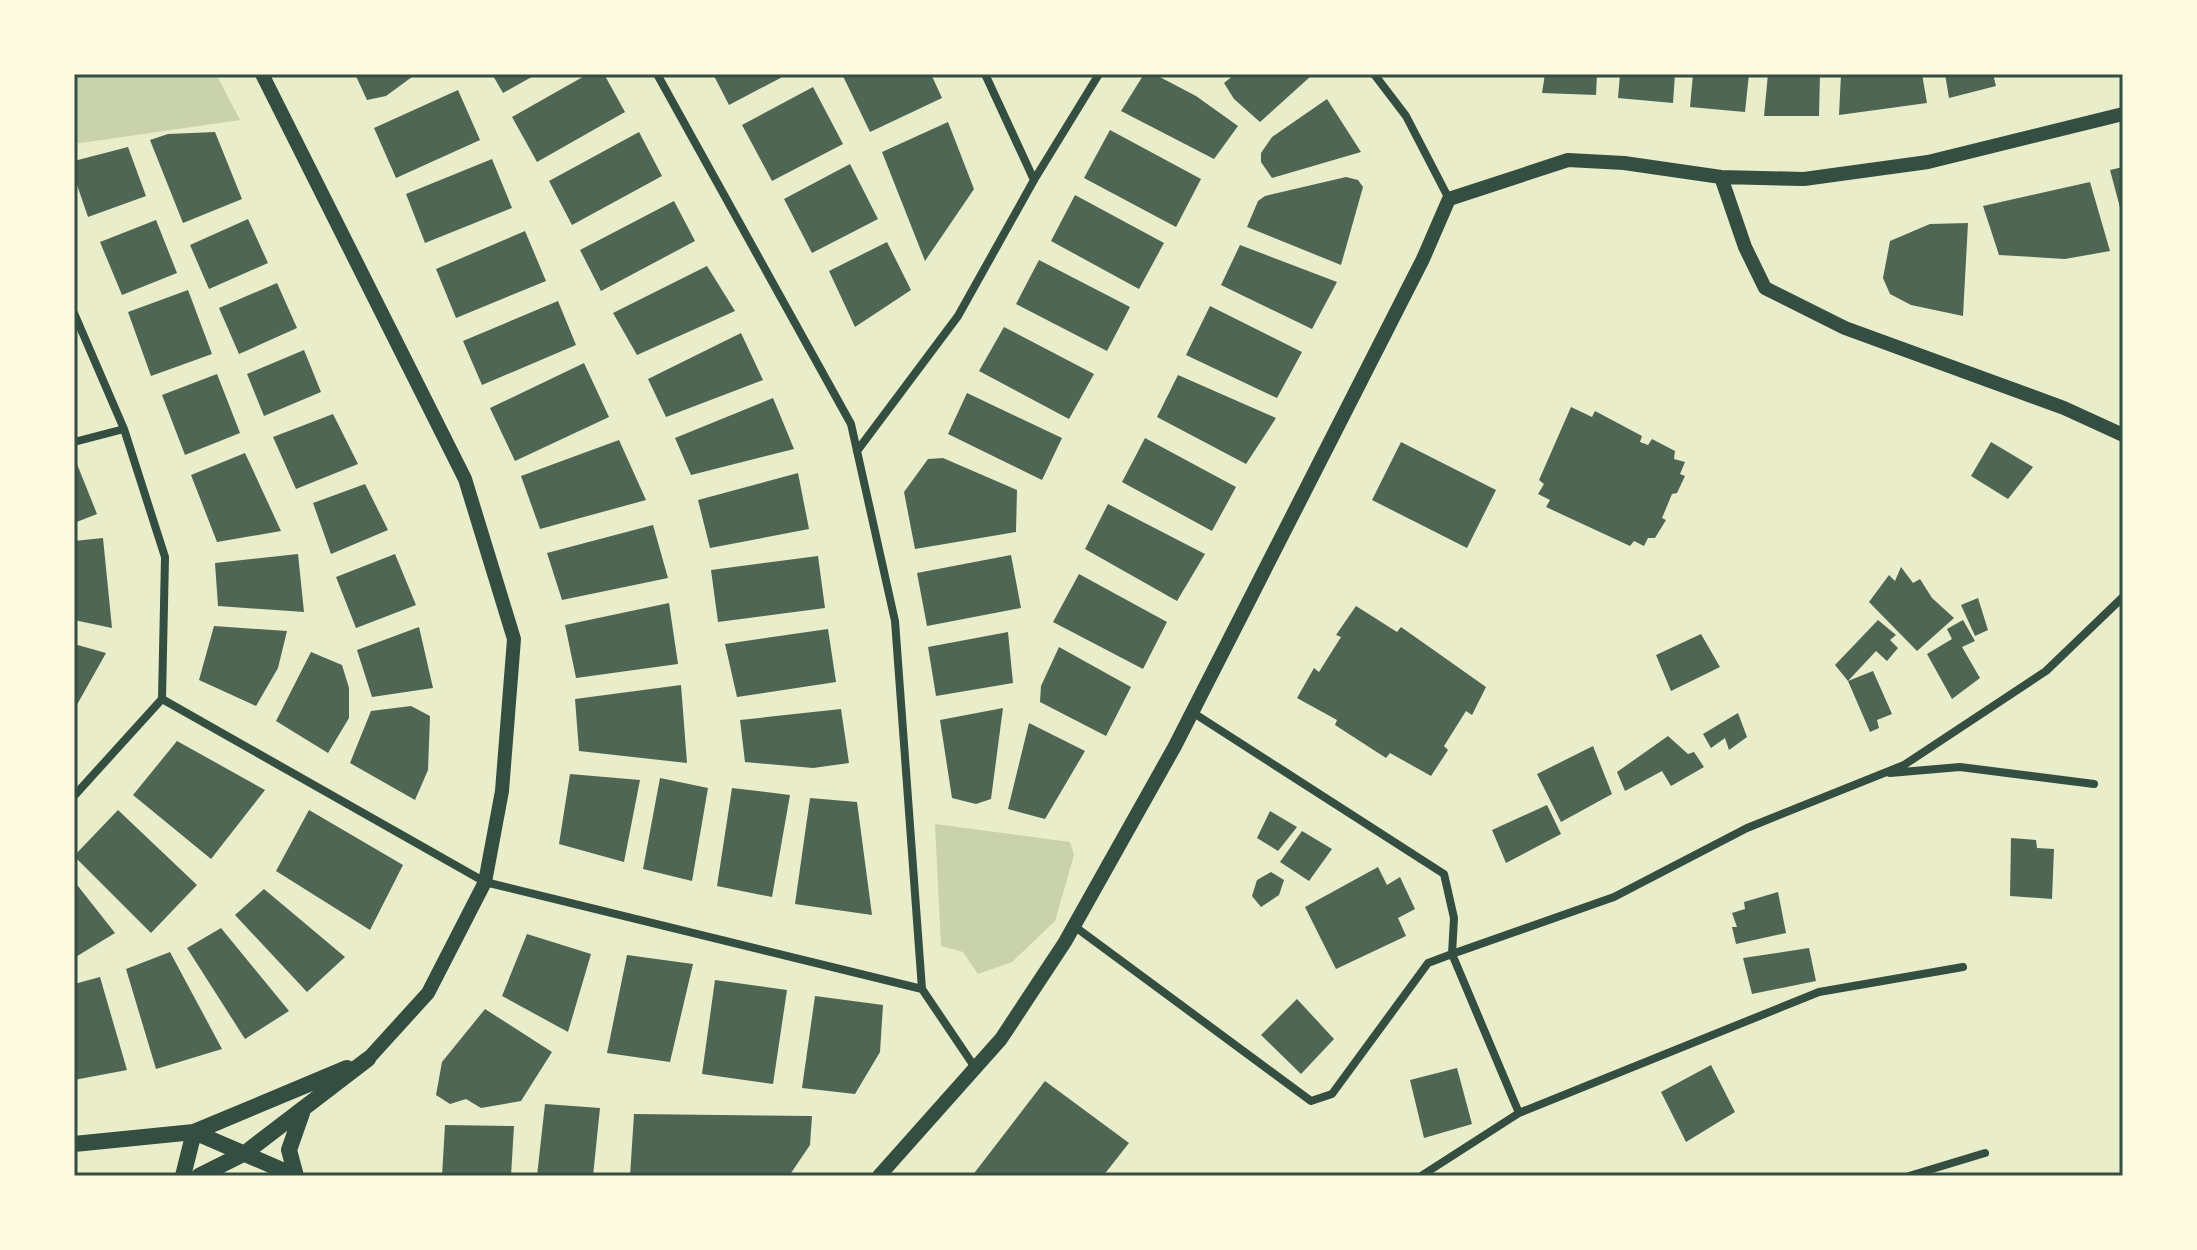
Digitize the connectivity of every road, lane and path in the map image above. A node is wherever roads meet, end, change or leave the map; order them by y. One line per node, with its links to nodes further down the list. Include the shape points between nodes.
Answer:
1 (262, 74): 21 (street, via 465,479 514,639 502,791)
2 (657, 74): 14 (street, via 851,424)
3 (985, 74): 8 (street)
4 (1099, 74): 8 (street)
5 (1374, 74): 9 (street, via 1406,116)
6 (2123, 114): 7 (street, via 1928,162 1804,179)
7 (1721, 177): 9 (street, via 1568,160); 12 (street, via 1765,288 1845,328 2064,408)
8 (1034, 180): 14 (street, via 958,316)
9 (1449, 199): 17 (street)
10 (74, 313): 11 (street)
11 (124, 429): 13 (street); 16 (street, via 165,557)
12 (2123, 435)
13 (74, 442)
14 (857, 451): 25 (street, via 895,621)
15 (2123, 597): 18 (street, via 2046,671 1904,765)
16 (162, 699): 20 (street); 21 (street)
17 (1192, 712): 22 (street); 23 (street, via 1444,874 1454,918)
18 (1882, 773): 19 (street, via 1960,767); 23 (street, via 1747,828 1614,897)
19 (2094, 784)
20 (74, 796)
21 (485, 882): 25 (street); 26 (street, via 428,993)
22 (1074, 926): 23 (street, via 1311,1101 1332,1094 1428,963); 27 (street)
23 (1452, 954): 29 (street)
24 (1963, 967): 29 (street, via 1819,992)
25 (922, 989): 27 (street)
26 (368, 1059): 28 (main road); 30 (main road)
27 (976, 1069): 34 (street)
28 (303, 1112): 32 (main road); 37 (main road, via 289,1150)
29 (1519, 1113): 38 (street)
30 (194, 1132): 31 (main road); 32 (main road); 35 (main road)
31 (74, 1144)
32 (245, 1153): 36 (main road); 37 (main road)
33 (1985, 1153): 39 (street)
34 (881, 1175)
35 (183, 1176)
36 (199, 1176)
37 (296, 1176)
38 (1421, 1176)
39 (1909, 1176)

